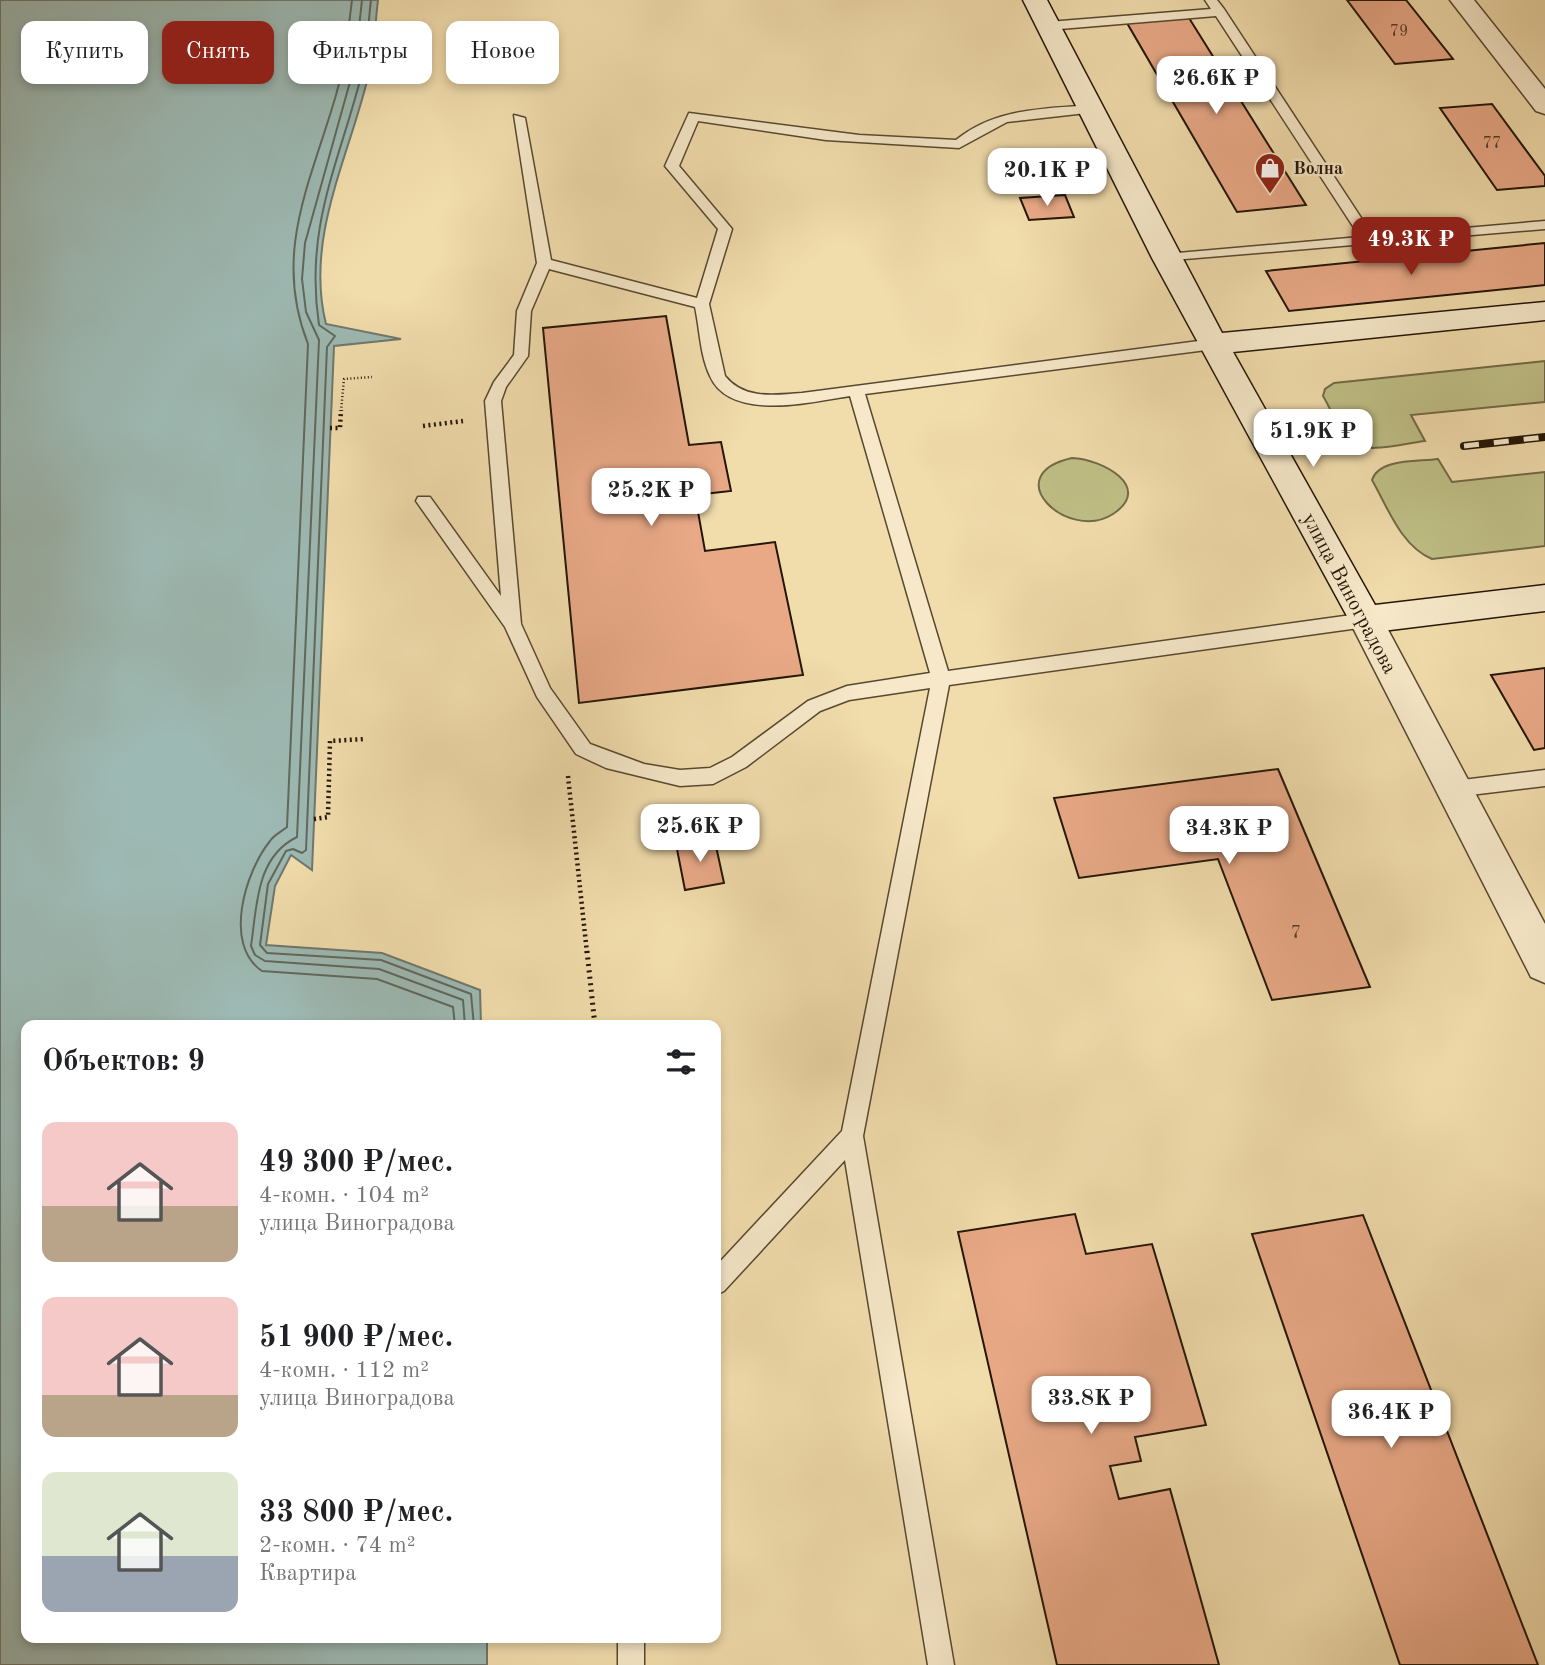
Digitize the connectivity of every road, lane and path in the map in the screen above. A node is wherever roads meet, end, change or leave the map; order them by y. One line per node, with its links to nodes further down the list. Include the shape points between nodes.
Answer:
1 (1035, 0): 5 (street, улица Виноградова)
2 (1210, 0): 4 (lane)
3 (1462, 0): 6 (street)
4 (1220, 12): 5 (lane); 10 (lane)
5 (1048, 26): 7 (street, улица Виноградова)
6 (1545, 106)
7 (1091, 109): 11 (street, улица Виноградова); 13 (lane, via 1004,117 976,128 959,145 801,135 694,116 672,166 725,229)
8 (519, 118): 12 (lane)
9 (1545, 225): 10 (lane)
10 (1370, 241): 11 (lane)
11 (1166, 258): 15 (street, улица Виноградова)
12 (544, 263): 13 (lane); 18 (lane, via 524,311 521,356 499,386 493,401)
13 (702, 304): 17 (lane, via 718,380 732,393 765,401)
14 (1545, 311): 15 (street)
15 (1214, 344): 17 (lane); 23 (street, улица Виноградова)
16 (372, 377): 20 (path, via 344,379 340,428)
17 (856, 390): 25 (lane)
18 (494, 417): 19 (path); 24 (lane)
19 (423, 426)
20 (330, 428)
21 (424, 501): 24 (lane)
22 (1545, 598): 23 (street)
23 (1366, 620): 25 (lane); 29 (street, улица Виноградова)
24 (512, 624): 26 (lane)
25 (941, 679): 26 (lane, via 847,693 814,706 713,776 680,778 613,763 583,749); 33 (lane)
26 (563, 724): 32 (path)
27 (365, 739): 30 (path, via 330,741 328,817)
28 (1545, 778): 29 (lane)
29 (1454, 789): 31 (street, улица Виноградова)
30 (314, 819)
31 (1545, 964)
32 (594, 1020)
33 (852, 1136): 34 (lane); 37 (lane)
34 (721, 1278)
35 (631, 1643): 36 (lane)
36 (631, 1665)
37 (941, 1665)

